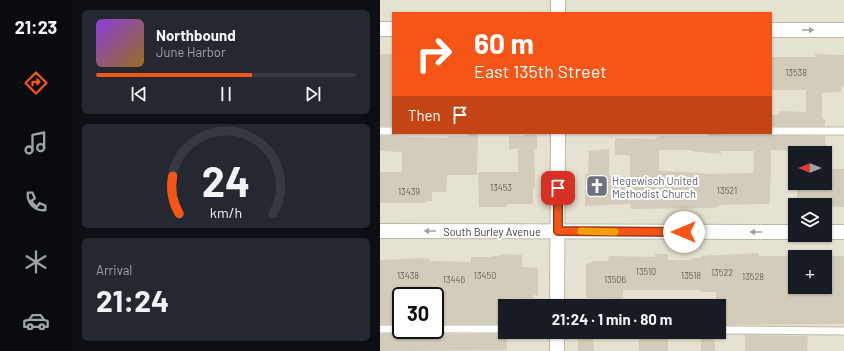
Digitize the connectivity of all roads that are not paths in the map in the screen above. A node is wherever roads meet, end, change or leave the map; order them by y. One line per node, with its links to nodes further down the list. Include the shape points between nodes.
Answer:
1 (558, 0): 2 (street)
2 (558, 12)
3 (380, 29): 4 (street)
4 (392, 29)
5 (772, 30): 6 (street, one-way to 6)
6 (844, 30)
7 (380, 131): 8 (lane)
8 (392, 131)
9 (772, 131): 10 (lane)
10 (844, 131)
11 (558, 134): 13 (street)
12 (380, 231): 13 (street, South Burley Avenue, one-way to 12)
13 (558, 231): 14 (street, South Burley Avenue, one-way to 13); 17 (street)
14 (788, 232)
15 (832, 232): 16 (street)
16 (844, 232)
17 (557, 299)
18 (380, 329): 19 (lane)
19 (392, 329)
20 (444, 329): 21 (lane)
21 (498, 330)
22 (726, 330): 23 (lane)
23 (844, 331)
24 (557, 339): 25 (street)
25 (557, 351)

